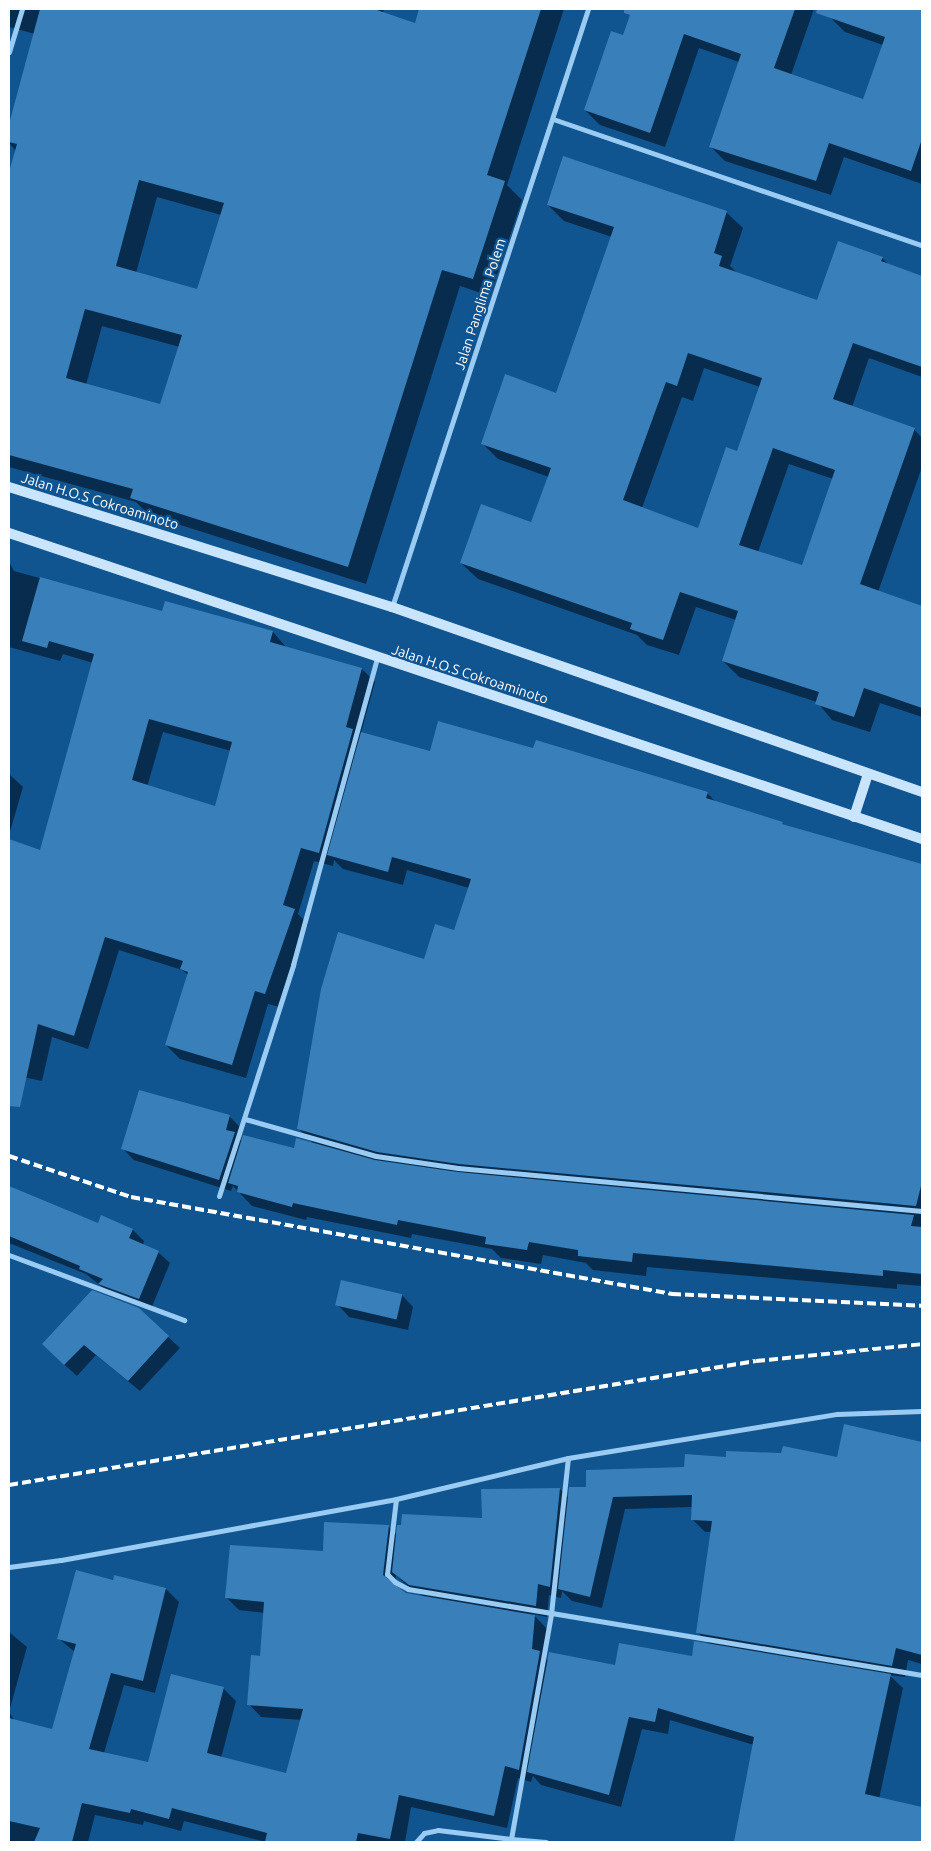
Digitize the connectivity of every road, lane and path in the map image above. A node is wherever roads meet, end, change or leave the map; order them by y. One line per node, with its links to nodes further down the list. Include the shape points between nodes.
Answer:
1 (22, 9): 3 (street)
2 (588, 9): 4 (street, Jalan Panglima Polem)
3 (9, 52)
4 (553, 118): 5 (street); 8 (street, Jalan Panglima Polem)
5 (922, 245)
6 (9, 487): 8 (main road, Jalan H.O.S Cokroaminoto)
7 (9, 533): 9 (main road, Jalan H.O.S Cokroaminoto)
8 (392, 606): 10 (main road, Jalan H.O.S Cokroaminoto)
9 (377, 657): 12 (main road, Jalan H.O.S Cokroaminoto); 14 (street, via 293,965)
10 (868, 774): 11 (main road, Jalan H.O.S Cokroaminoto); 12 (main road)
11 (922, 792)
12 (854, 816): 13 (main road, Jalan H.O.S Cokroaminoto)
13 (922, 839)
14 (245, 1119): 15 (street); 16 (street, via 376,1156 458,1168)
15 (220, 1196)
16 (922, 1211)
17 (9, 1255): 18 (street)
18 (184, 1320)
19 (922, 1411): 20 (street, via 837,1414)
20 (568, 1458): 21 (street); 23 (street)
21 (396, 1499): 22 (street, via 60,1560); 23 (street, via 388,1574 394,1582 408,1589)
22 (9, 1566)
23 (551, 1614): 24 (street); 25 (street)
24 (922, 1675)
25 (511, 1838): 26 (street, via 438,1830 424,1833); 27 (street)
26 (416, 1842)
27 (546, 1842)

